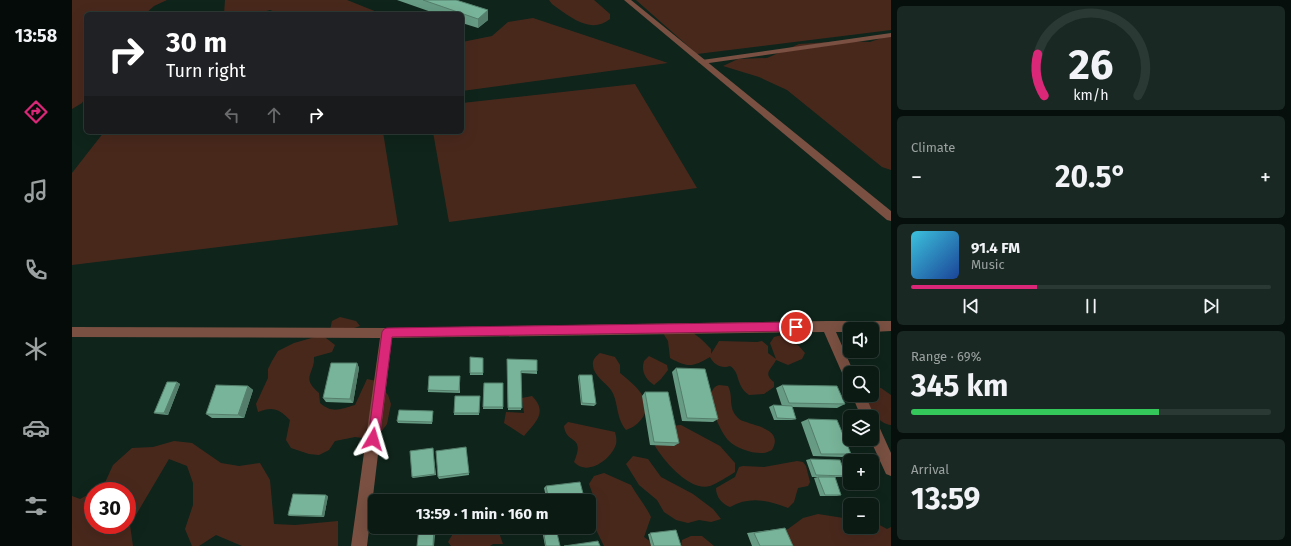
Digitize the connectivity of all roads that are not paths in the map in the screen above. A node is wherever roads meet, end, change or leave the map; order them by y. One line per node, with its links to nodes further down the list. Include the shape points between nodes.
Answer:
1 (627, 0): 3 (street)
2 (891, 35): 3 (street)
3 (702, 62): 4 (street)
4 (891, 217)
5 (827, 326): 6 (street); 8 (street); 9 (street)
6 (891, 326)
7 (72, 332): 8 (street)
8 (387, 332): 12 (street)
9 (845, 366)
10 (879, 442): 11 (street)
11 (891, 469)
12 (359, 546)

